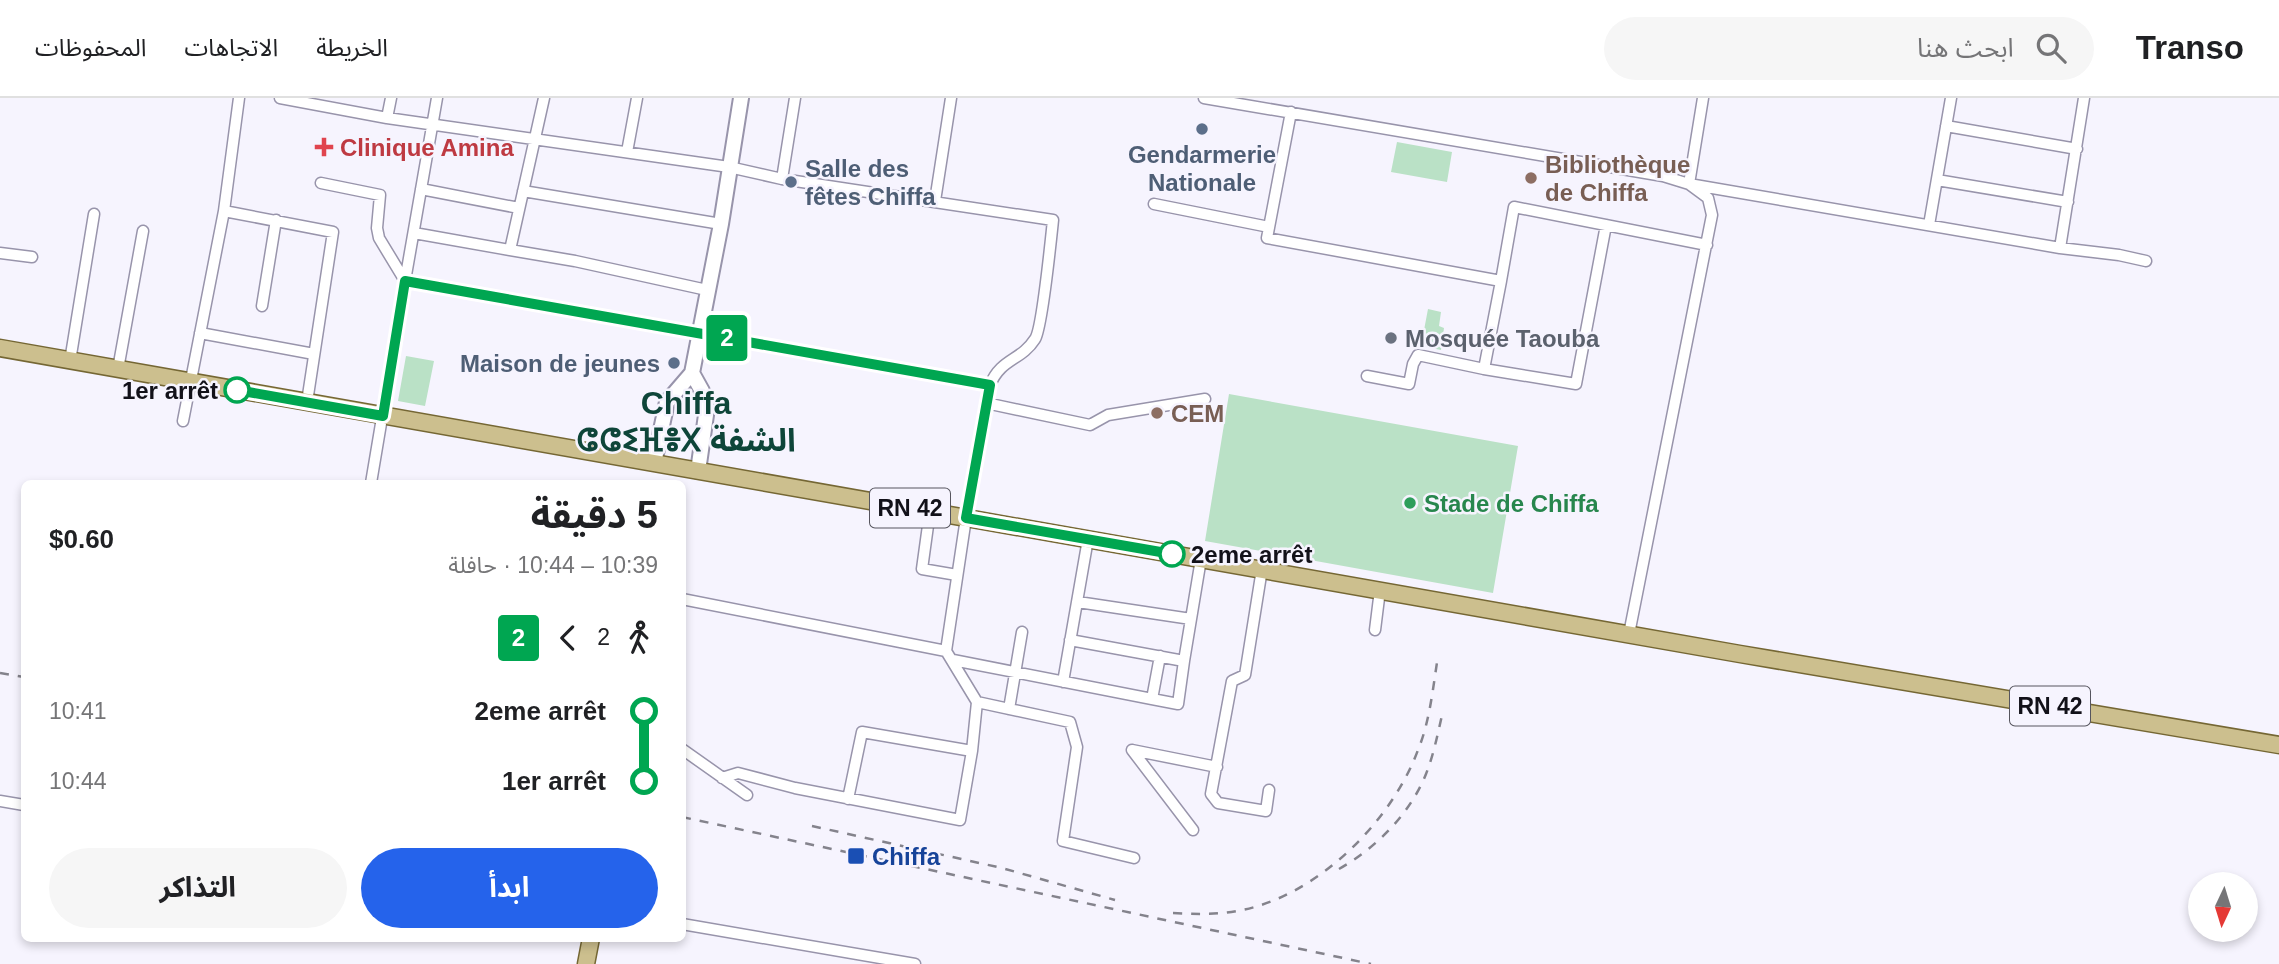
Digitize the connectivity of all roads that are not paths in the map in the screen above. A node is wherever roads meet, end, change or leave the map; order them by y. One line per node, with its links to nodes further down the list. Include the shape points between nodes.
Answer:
1 (239, 98): 32 (street)
2 (281, 98): 15 (street)
3 (391, 98): 15 (street)
4 (438, 98): 16 (street)
5 (544, 98): 18 (street)
6 (637, 98): 20 (street)
7 (741, 98): 21 (main road)
8 (795, 98): 22 (street)
9 (951, 98): 28 (street)
10 (1204, 98): 14 (street)
11 (1703, 98): 25 (street)
12 (1951, 98): 17 (street)
13 (2084, 98): 19 (street)
14 (1291, 112): 25 (street); 38 (street)
15 (387, 118): 16 (street)
16 (433, 125): 18 (street); 26 (street)
17 (1946, 125): 19 (street); 23 (street)
18 (534, 139): 20 (street); 27 (street)
19 (2077, 149): 29 (street)
20 (627, 152): 21 (street)
21 (729, 167): 22 (street); 35 (main road)
22 (782, 179): 28 (street)
23 (1937, 180): 29 (street); 37 (street)
24 (321, 183): 47 (street, via 380,195 379,238)
25 (1689, 184): 37 (street); 41 (street, via 1708,198 1712,215)
26 (421, 189): 31 (street); 40 (street)
27 (523, 191): 31 (street); 35 (street)
28 (935, 201): 61 (street, via 1053,220 1037,337 1018,357 1006,361)
29 (2068, 202): 42 (street)
30 (1154, 204): 38 (street)
31 (519, 208): 43 (street)
32 (224, 211): 34 (street); 51 (street)
33 (94, 214): 55 (street)
34 (276, 220): 50 (street); 54 (street, via 333,232)
35 (721, 224): 49 (main road)
36 (1606, 225): 41 (street); 48 (street, via 1514,207); 57 (street, via 1576,384)
37 (1929, 225): 42 (street)
38 (1269, 227): 48 (street, via 1267,238)
39 (144, 232): 56 (street)
40 (414, 233): 43 (street); 47 (street)
41 (1707, 245): 83 (street)
42 (2060, 248): 46 (street)
43 (510, 250): 49 (street)
44 (0, 253): 45 (street)
45 (32, 257)
46 (2146, 261)
47 (405, 281): 52 (street); 65 (street)
48 (1500, 281): 57 (street)
49 (707, 290): 52 (main road)
50 (262, 306)
51 (200, 333): 54 (street); 60 (street)
52 (699, 333): 58 (main road); 61 (street)
53 (0, 348): 55 (main road, RN 42)
54 (314, 354): 63 (street)
55 (70, 360): 56 (main road, RN 42)
56 (118, 369): 60 (main road, RN 42)
57 (1484, 369): 59 (street, via 1418,355 1409,384)
58 (692, 373): 67 (main road, via 667,402); 68 (main road, via 707,408)
59 (1367, 376)
60 (191, 382): 63 (main road, RN 42); 66 (street)
61 (990, 385): 64 (street)
62 (1205, 399): 64 (street, via 1108,415 1090,425)
63 (307, 402): 65 (main road, RN 42)
64 (986, 403): 72 (street)
65 (383, 416): 67 (main road, RN 42); 70 (street)
66 (183, 421)
67 (654, 463): 69 (main road, RN 42)
68 (698, 471): 69 (main road, RN 42); 71 (main road, RN 42)
69 (673, 475)
70 (372, 480)
71 (930, 512): 72 (main road, RN 42); 76 (street, via 922,569)
72 (966, 518): 73 (main road, RN 42); 76 (street)
73 (1088, 539): 74 (main road, RN 42); 79 (street)
74 (1201, 559): 75 (main road, RN 42); 80 (street)
75 (1262, 569): 77 (main road, RN 42); 96 (street, via 1245,675 1232,681)
76 (957, 575): 85 (street)
77 (1380, 590): 81 (street); 83 (main road, RN 42)
78 (686, 600): 85 (street)
79 (1078, 602): 80 (street); 84 (street)
80 (1191, 619): 87 (street)
81 (1375, 630)
82 (1022, 632): 88 (street)
83 (1629, 634): 93 (main road, RN 42)
84 (1070, 640): 86 (street); 89 (street)
85 (949, 655): 88 (street); 91 (street)
86 (1160, 656): 87 (street); 90 (street)
87 (1184, 661): 90 (street, via 1178,704)
88 (1015, 672): 89 (street); 92 (street)
89 (1063, 682): 90 (street)
90 (1152, 699)
91 (976, 702): 92 (street); 94 (street)
92 (1009, 709): 104 (street, via 1070,722 1077,747 1063,841)
93 (2279, 745)
94 (972, 751): 100 (street, via 862,732); 100 (street, via 960,820)
95 (686, 752): 97 (street)
96 (1217, 767): 98 (street, via 1211,794 1218,803 1266,811); 103 (street, via 1132,750)
97 (722, 778): 99 (street); 100 (street, via 738,773)
98 (1269, 790)
99 (747, 795)
100 (848, 799)
101 (0, 801): 102 (street)
102 (21, 804)
103 (1193, 830)
104 (1134, 858)
105 (686, 925): 108 (street)
106 (590, 942): 107 (main road)
107 (586, 964)
108 (915, 964)

